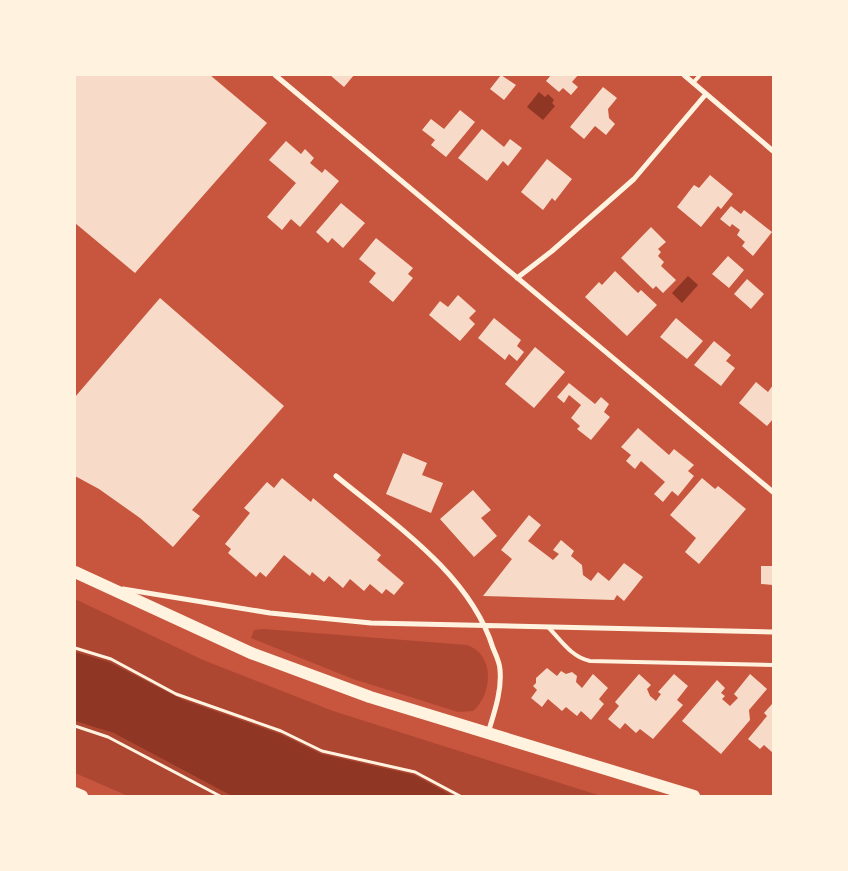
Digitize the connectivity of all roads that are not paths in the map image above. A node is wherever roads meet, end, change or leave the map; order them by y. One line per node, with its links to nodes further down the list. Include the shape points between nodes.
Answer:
1 (275, 75): 7 (street)
2 (684, 75): 4 (street)
3 (700, 75): 4 (lane)
4 (693, 83): 5 (street)
5 (706, 94): 6 (street); 7 (street, via 634,179)
6 (773, 152)
7 (517, 278): 9 (street)
8 (336, 476): 12 (street, via 412,539 460,585)
9 (773, 492)
10 (75, 572): 11 (highway)
11 (108, 587): 12 (street, via 270,613 371,623); 16 (highway, via 251,653 370,697)
12 (486, 625): 13 (street); 16 (street, via 500,669 497,706)
13 (548, 627): 14 (street); 15 (lane, via 574,655 590,661)
14 (773, 632)
15 (773, 665)
16 (487, 734): 19 (highway)
17 (75, 793): 18 (highway)
18 (82, 796)
19 (694, 796)

